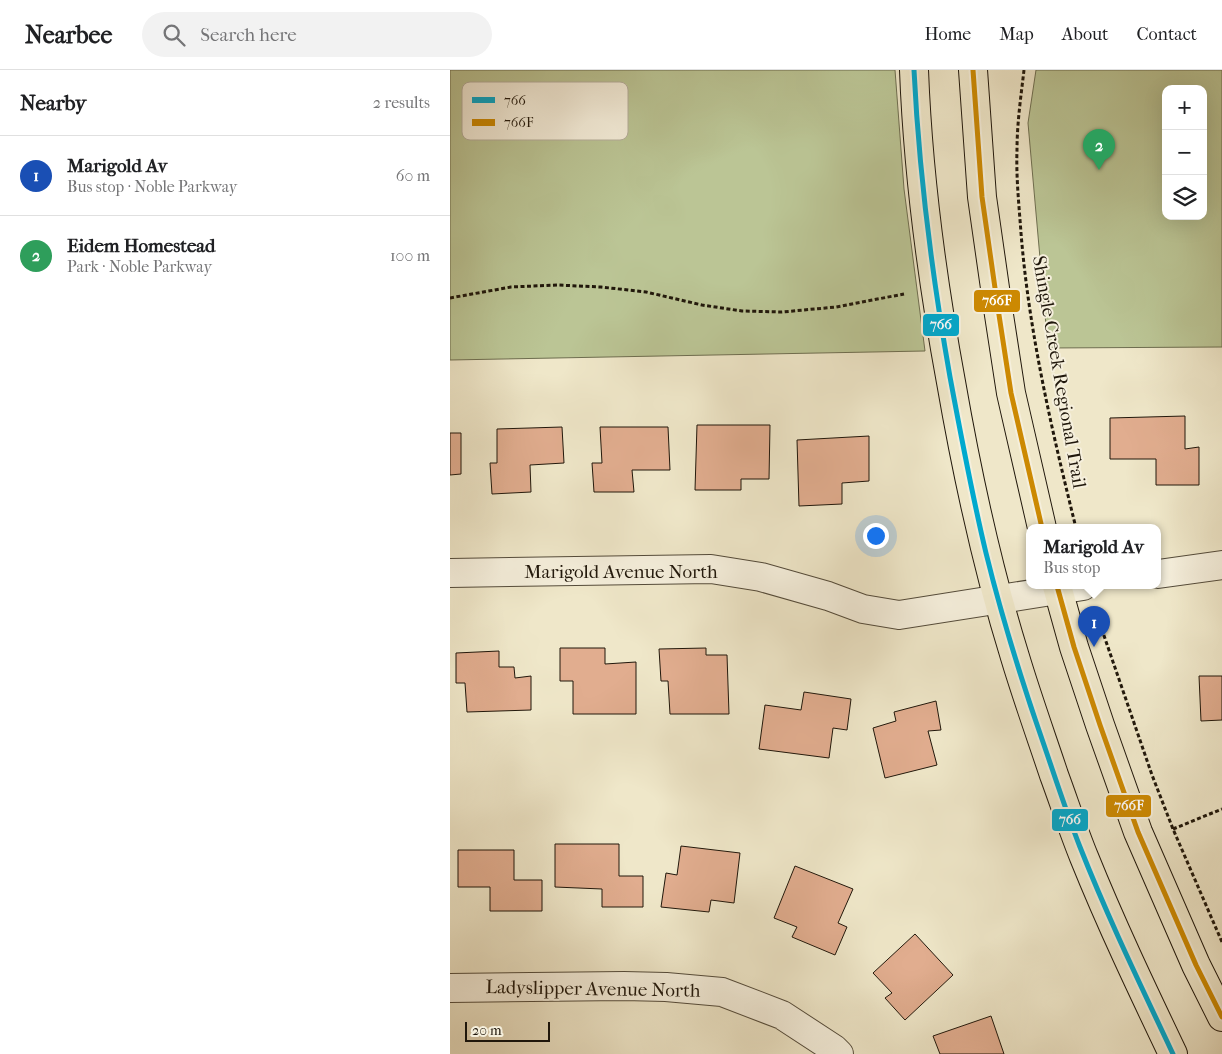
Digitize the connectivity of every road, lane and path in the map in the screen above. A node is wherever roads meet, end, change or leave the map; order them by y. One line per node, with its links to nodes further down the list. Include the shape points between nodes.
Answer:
1 (914, 70): 13 (main road, via 927,233 945,349 970,481)
2 (973, 70): 6 (main road, via 982,197 998,311 1012,393)
3 (1024, 70): 7 (path, Shingle Creek Regional Trail, via 1017,148 1023,256 1036,349)
4 (904, 294): 5 (path, via 836,307 782,312 742,312 646,292 557,285 511,287)
5 (450, 298)
6 (1041, 524)
7 (1075, 524)
8 (1222, 565): 10 (street)
9 (450, 573): 13 (street, Marigold Avenue North, via 711,569 762,577 863,609 899,615)
10 (1161, 574)
11 (1055, 589): 13 (street, Marigold Avenue North)
12 (1066, 589): 19 (main road, via 1074,647 1138,832)
13 (998, 599): 21 (main road, via 1030,706 1083,856)
14 (1101, 627): 16 (path)
15 (1222, 810): 16 (path)
16 (1173, 829): 17 (path)
17 (1222, 942)
18 (450, 988): 20 (street, Ladyslipper Avenue North, via 624,986 722,992 782,1014)
19 (1222, 1018)
20 (839, 1054)
21 (1173, 1054)

